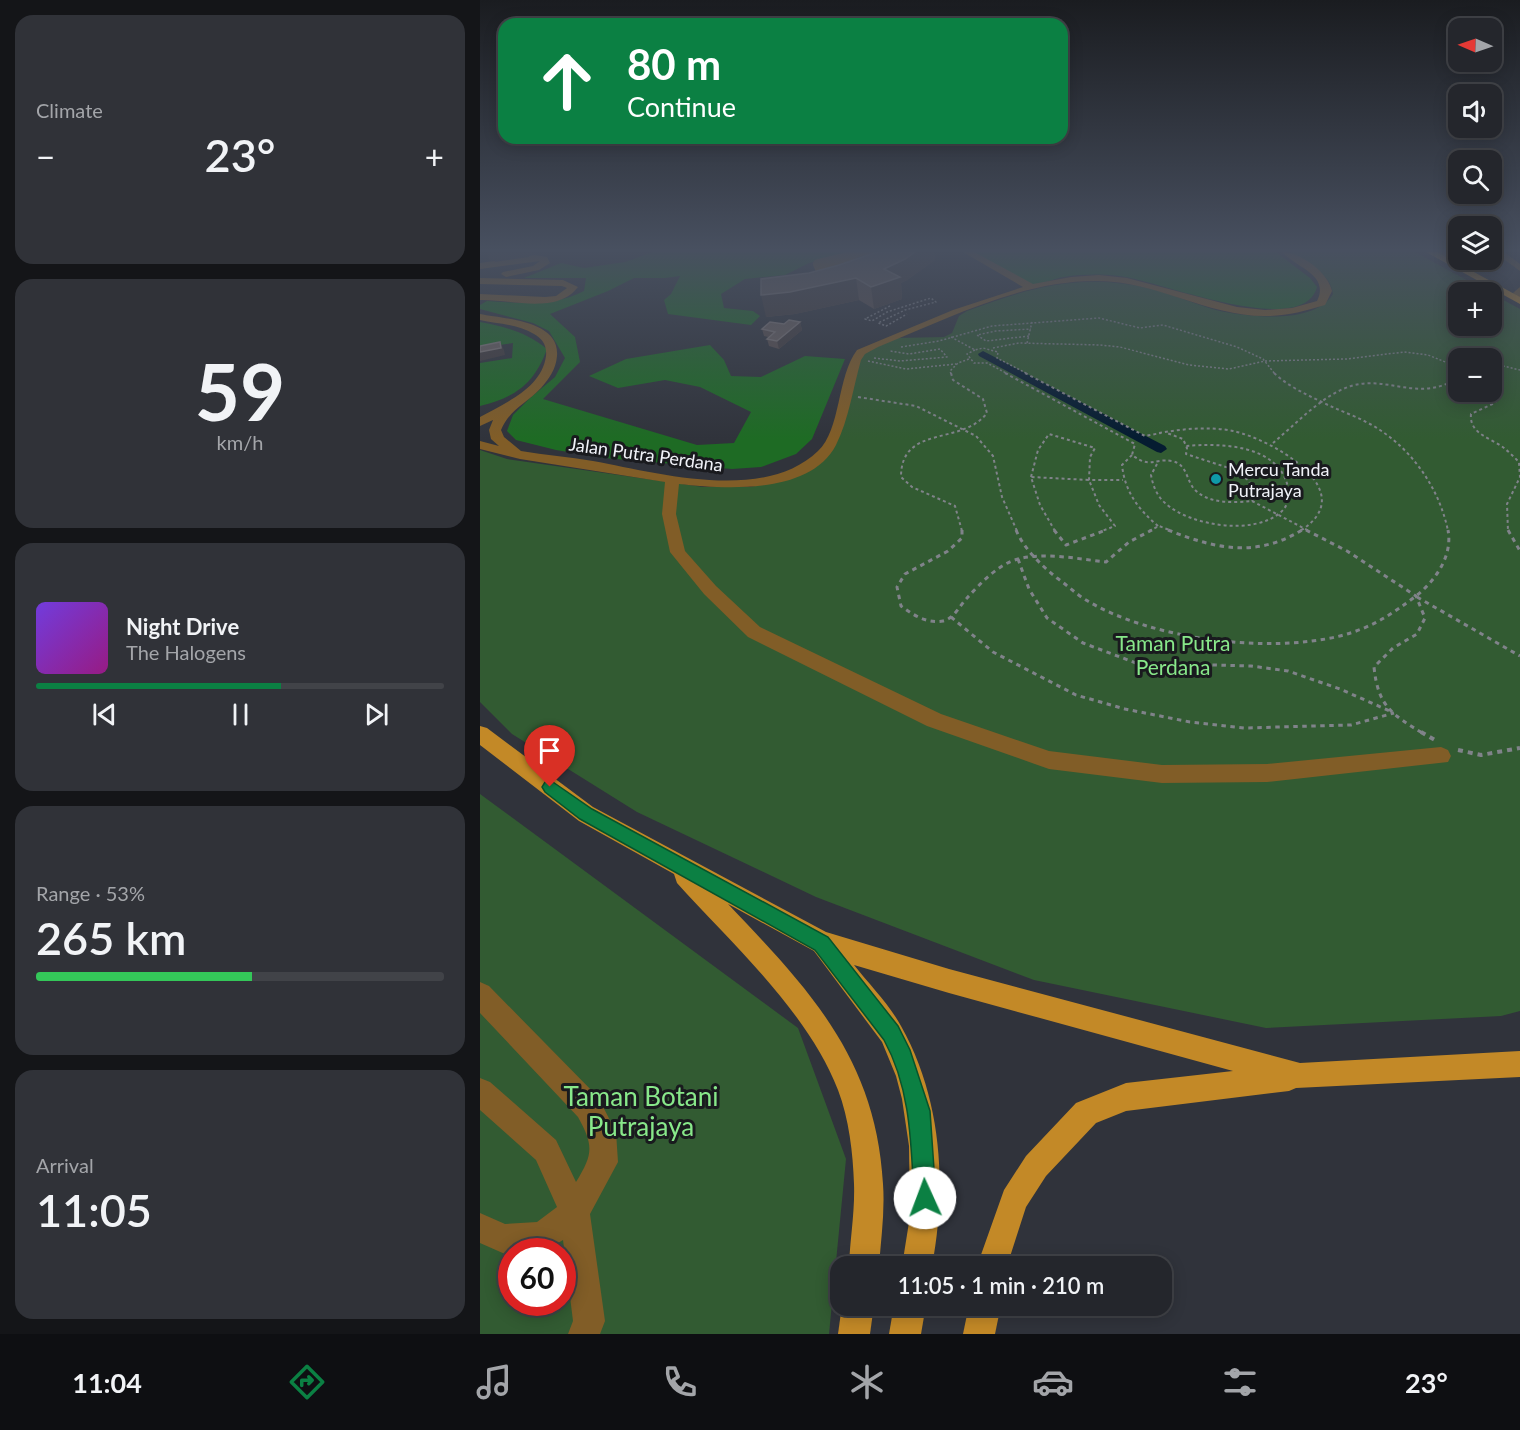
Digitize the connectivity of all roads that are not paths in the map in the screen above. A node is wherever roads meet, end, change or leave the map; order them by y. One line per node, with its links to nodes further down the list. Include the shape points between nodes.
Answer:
1 (953, 314): 8 (street, Jalan Putra Perdana, via 861,352 855,360 831,446 815,462 795,473 760,482 711,484)
2 (480, 317): 3 (street, via 542,333 552,346 549,372)
3 (519, 399): 4 (street); 5 (street); 7 (street, via 495,430 498,439)
4 (480, 410)
5 (480, 422)
6 (480, 445): 7 (street, Jalan Putra Perdana)
7 (516, 453): 8 (street, Jalan Putra Perdana)
8 (672, 477): 10 (street, via 669,513 678,552 754,632 934,720 1049,760 1162,774 1267,773)
9 (480, 734): 11 (main road, via 586,814)
10 (1446, 749)
11 (674, 863): 12 (main road); 19 (main road, via 781,980 828,1041 852,1089 869,1178)
12 (822, 943): 15 (main road); 20 (main road, via 891,1033 919,1111 925,1217)
13 (480, 995): 17 (street, via 588,1107 602,1132 604,1162)
14 (1520, 1064): 15 (main road)
15 (1300, 1076): 21 (main road, via 1126,1097 1086,1113 1036,1166 1014,1200)
16 (480, 1092): 17 (street, via 546,1150)
17 (575, 1212): 18 (street, via 542,1238 505,1239); 26 (street, via 589,1321)
18 (480, 1228)
19 (865, 1256)
20 (919, 1256)
21 (996, 1256)
22 (856, 1316): 27 (main road)
23 (908, 1316): 28 (main road)
24 (984, 1316): 29 (main road)
25 (987, 1316): 30 (main road)
26 (584, 1334)
27 (854, 1334)
28 (905, 1334)
29 (980, 1334)
30 (987, 1334)

